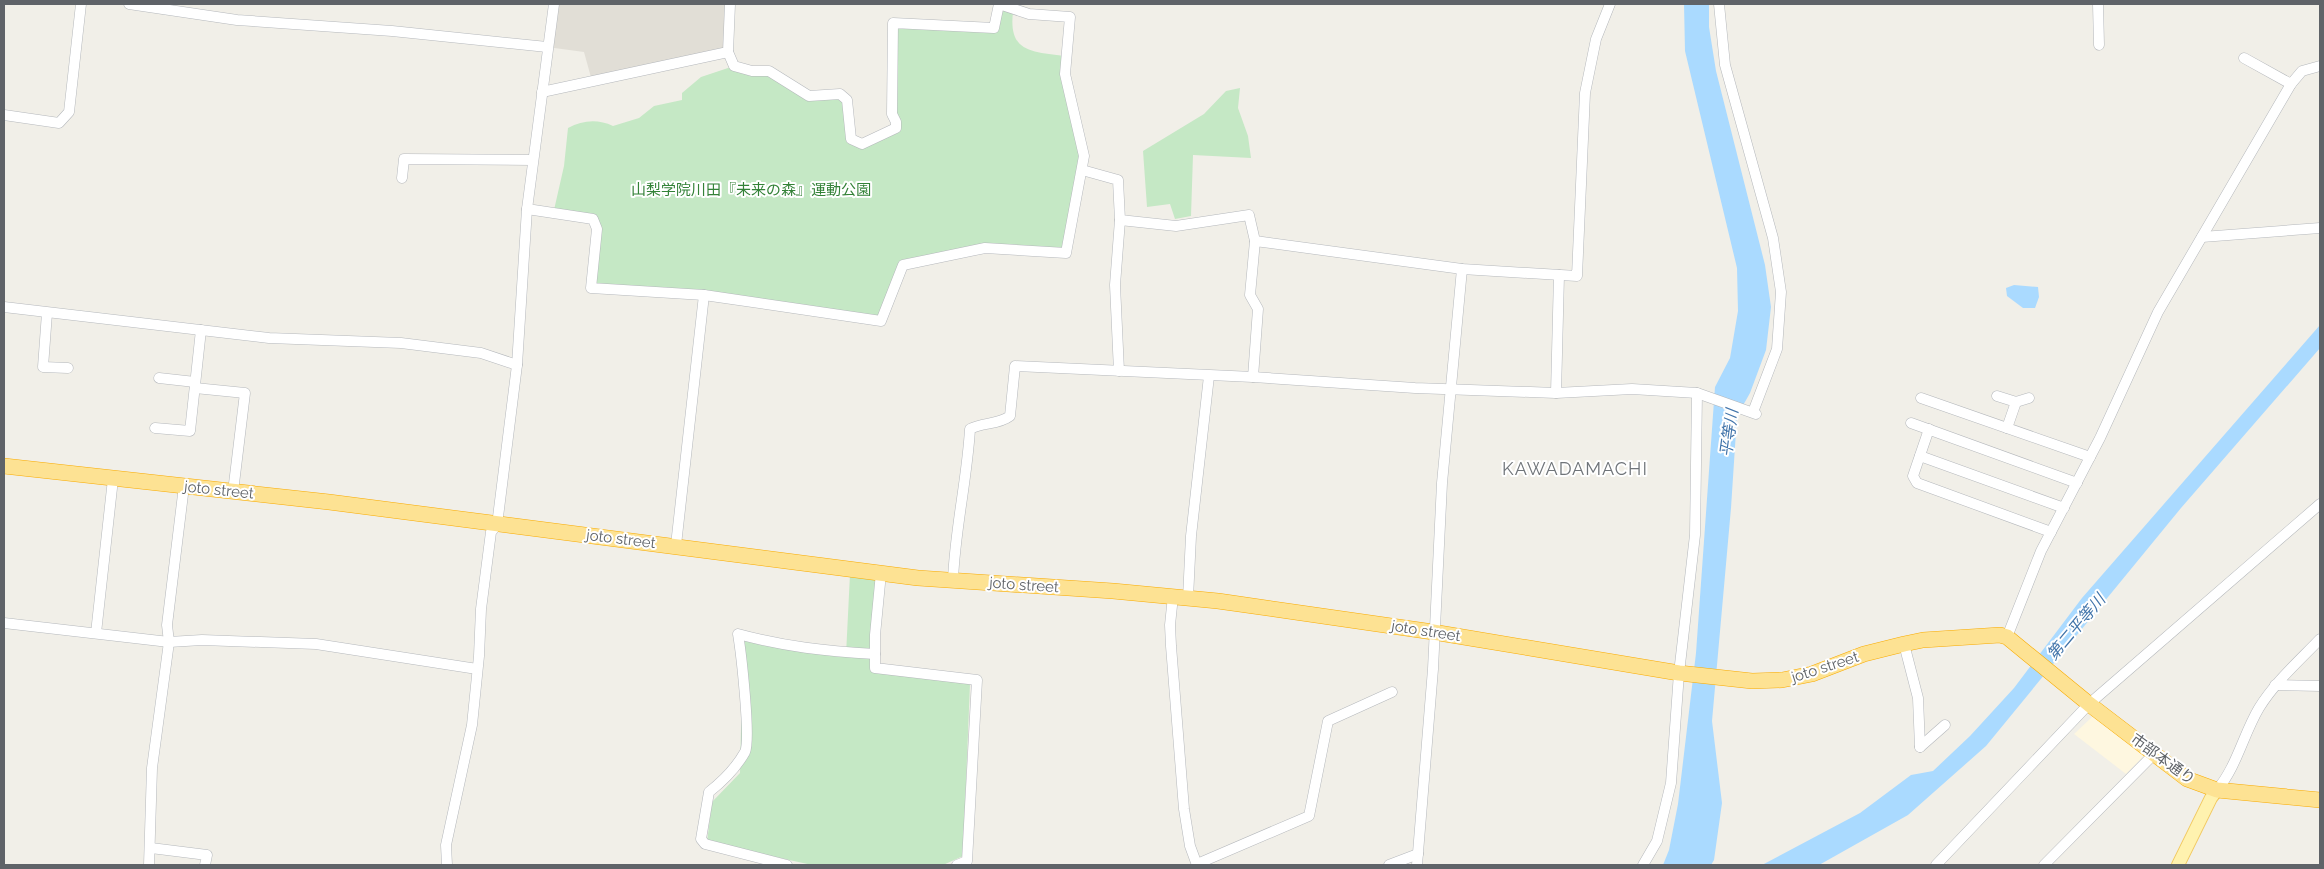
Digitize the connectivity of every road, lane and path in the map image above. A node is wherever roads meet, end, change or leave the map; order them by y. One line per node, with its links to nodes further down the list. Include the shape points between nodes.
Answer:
1 (80, 4): 17 (street, via 69,112 59,123)
2 (130, 4): 11 (street, via 237,20)
3 (554, 4): 11 (street)
4 (730, 4): 12 (street)
5 (999, 4): 9 (street); 12 (street, via 994,28 892,23 892,114 896,128 862,144 851,139 847,100 840,94 809,96 769,71 734,66)
6 (1610, 4): 27 (street, via 1596,39 1585,93 1577,276)
7 (1719, 4): 41 (street, via 1725,65 1773,238 1781,292 1777,349 1753,412)
8 (2098, 4): 10 (street)
9 (1019, 8): 19 (street, via 1070,17 1065,74 1084,156)
10 (2099, 44)
11 (547, 47): 16 (street)
12 (728, 52): 16 (street)
13 (2244, 58): 15 (street)
14 (2320, 66): 15 (street, via 2302,71)
15 (2291, 84): 24 (street)
16 (542, 92): 18 (street)
17 (4, 115)
18 (534, 160): 20 (street, via 404,159); 21 (street)
19 (1082, 170): 22 (street, via 1118,180); 28 (street, via 1066,253 985,248 903,265 881,321)
20 (402, 178)
21 (527, 209): 28 (street, via 593,219 596,229 591,288); 32 (street)
22 (1120, 220): 25 (street, via 1176,226 1249,215); 34 (street, via 1115,285)
23 (2320, 228): 24 (street)
24 (2202, 236): 51 (street, via 2158,312)
25 (1255, 240): 26 (street); 36 (street, via 1250,295 1258,309)
26 (1462, 269): 27 (street); 39 (street)
27 (1559, 275): 40 (street)
28 (704, 295): 61 (street)
29 (4, 307): 30 (street)
30 (47, 313): 31 (street); 33 (street, via 43,367)
31 (201, 330): 32 (street, via 279,338 401,343 480,353); 38 (street)
32 (517, 364): 59 (street)
33 (68, 368)
34 (1119, 371): 35 (street); 63 (street, via 1015,366 1010,416 1004,421 979,424 970,429)
35 (1209, 376): 36 (street); 65 (street, via 1191,536)
36 (1253, 377): 39 (street)
37 (159, 378): 38 (street)
38 (195, 385): 47 (street, via 190,431); 56 (street, via 245,393)
39 (1451, 388): 40 (street); 67 (street)
40 (1556, 393): 41 (street, via 1632,389)
41 (1697, 393): 75 (street, via 1695,535)
42 (1997, 396): 45 (street)
43 (1921, 398): 48 (street)
44 (2029, 398): 45 (street)
45 (2016, 402): 48 (street)
46 (1911, 423): 49 (street)
47 (155, 428)
48 (2007, 428): 51 (street)
49 (1929, 429): 50 (street); 54 (street)
50 (1920, 456): 58 (street); 60 (street, via 1913,476 1917,484)
51 (2090, 457): 54 (street)
52 (4, 466): 53 (highway, joto street)
53 (113, 479): 55 (highway, joto street); 68 (street)
54 (2077, 483): 58 (street)
55 (184, 486): 56 (highway, joto street); 71 (street, via 167,625)
56 (233, 492): 59 (highway, joto street)
57 (2320, 504): 79 (street)
58 (2064, 508): 60 (street)
59 (497, 525): 61 (highway, joto street); 74 (street, via 491,532)
60 (2051, 532): 69 (street)
61 (676, 545): 62 (highway, joto street)
62 (881, 573): 63 (highway, joto street); 73 (street)
63 (953, 580): 64 (highway, joto street)
64 (1172, 596): 65 (highway, joto street); 91 (street, via 1171,646 1184,809 1190,846)
65 (1188, 598): 67 (highway, joto street)
66 (4, 623): 68 (street)
67 (1433, 632): 75 (highway, joto street); 85 (street)
68 (96, 633): 71 (street)
69 (2006, 637): 72 (highway, joto street, via 1977,636); 79 (highway, 市部本通り)
70 (2320, 639): 76 (street)
71 (170, 642): 74 (street, via 316,644); 84 (street, via 152,768)
72 (1904, 644): 75 (highway, joto street, via 1864,654 1812,674 1782,680); 80 (street, via 1918,698 1920,747)
73 (875, 654): 89 (street, via 780,646 738,634 743,660 742,685 748,735 746,751 727,777 709,792 701,839 705,844); 90 (street, via 875,668 977,680 967,861)
74 (477, 669): 88 (street, via 472,725 446,845)
75 (1682, 673): 94 (street, via 1671,783 1657,841)
76 (2275, 685): 77 (street); 82 (street, via 2258,709 2228,778)
77 (2320, 686)
78 (1392, 692): 91 (street, via 1328,721 1309,816)
79 (2089, 704): 81 (highway, 市部本通り); 95 (street)
80 (1944, 725)
81 (2154, 754): 82 (highway, 市部本通り, via 2188,779); 96 (street)
82 (2217, 790): 83 (highway, 市部本通り); 97 (main road)
83 (2320, 800)
84 (151, 848): 86 (street); 87 (street, via 207,855)
85 (1418, 854): 92 (street); 93 (street)
86 (149, 865)
87 (206, 865)
88 (447, 865)
89 (787, 865)
90 (957, 865)
91 (1197, 865)
92 (1388, 865)
93 (1417, 865)
94 (1644, 865)
95 (1936, 865)
96 (2044, 865)
97 (2178, 865)

